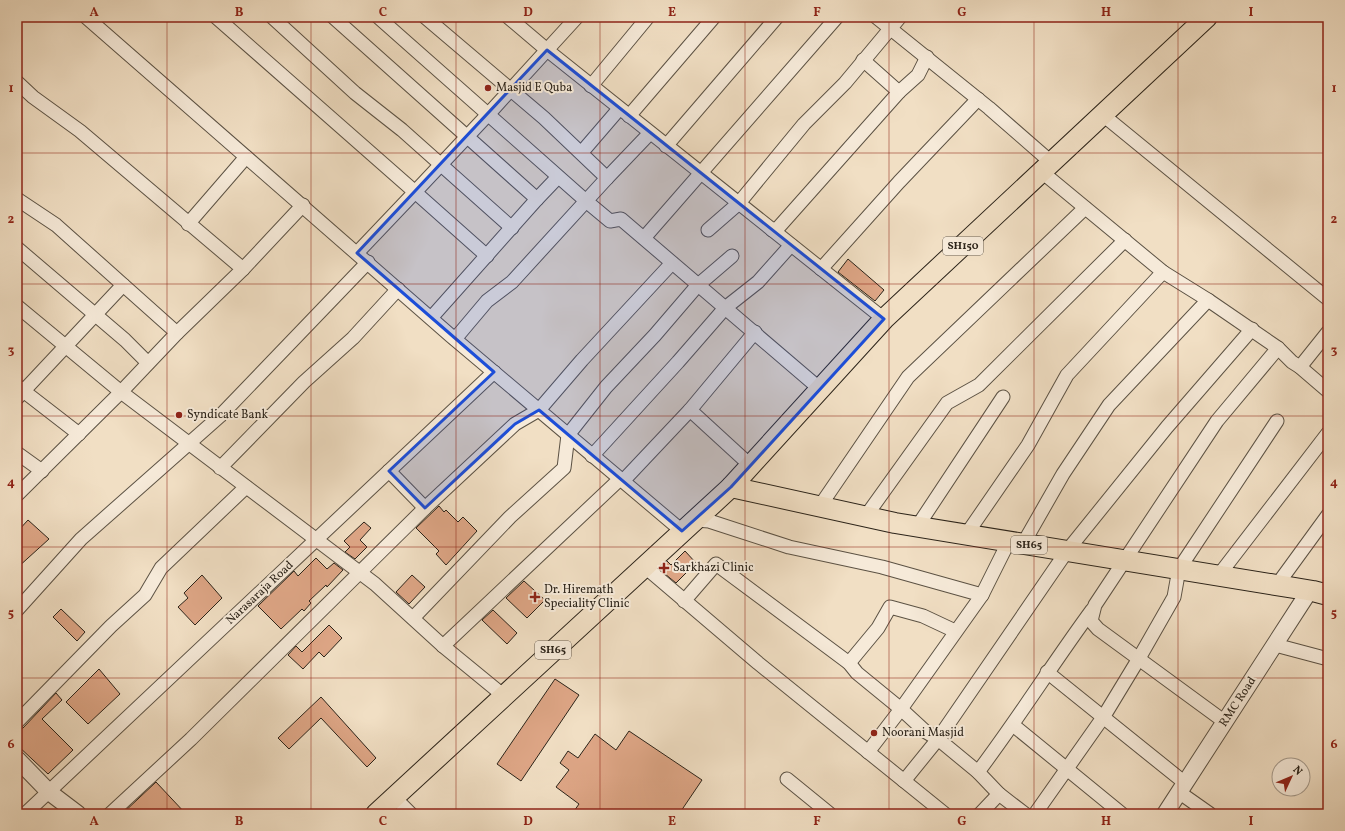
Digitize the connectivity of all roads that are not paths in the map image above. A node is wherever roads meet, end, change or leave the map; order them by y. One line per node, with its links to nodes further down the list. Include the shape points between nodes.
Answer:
1 (86, 17): 32 (street)
2 (216, 17): 38 (street)
3 (272, 17): 33 (street, via 355,93 402,130)
4 (333, 17): 29 (street)
5 (378, 17): 26 (street)
6 (425, 17): 22 (street)
7 (577, 17): 17 (street)
8 (648, 17): 21 (street)
9 (714, 17): 25 (street)
10 (777, 17): 30 (street)
11 (838, 17): 35 (street)
12 (876, 17): 16 (street)
13 (900, 17): 16 (street)
14 (1207, 17): 27 (main road, SH150)
15 (510, 18): 17 (street)
16 (890, 28): 18 (street); 19 (street)
17 (547, 50): 21 (street); 22 (street)
18 (927, 57): 23 (street, via 918,75); 24 (street)
19 (864, 60): 23 (street); 42 (street, via 804,124)
20 (17, 82): 45 (street, via 33,97 80,131)
21 (591, 86): 25 (street)
22 (511, 90): 26 (street); 31 (street)
23 (899, 92): 48 (street, via 778,228)
24 (978, 98): 34 (street); 59 (street)
25 (624, 112): 28 (street); 31 (street)
26 (487, 115): 29 (street); 36 (street)
27 (1103, 115): 34 (main road, SH150); 64 (street)
28 (650, 133): 30 (street); 37 (street)
29 (468, 136): 33 (street); 40 (street)
30 (666, 146): 35 (street)
31 (582, 152): 37 (street)
32 (246, 157): 43 (street); 45 (street)
33 (440, 165): 38 (street); 46 (street)
34 (1047, 168): 44 (street); 70 (main road, SH150)
35 (702, 174): 42 (street); 49 (street)
36 (558, 177): 40 (street); 41 (street)
37 (607, 178): 41 (street)
38 (415, 192): 53 (street); 54 (street)
39 (17, 199): 61 (street, via 56,225)
40 (537, 199): 46 (street)
41 (586, 201): 49 (street, via 610,221 621,219); 75 (street, via 512,282 487,301)
42 (739, 204): 47 (street); 48 (street)
43 (303, 205): 53 (street); 58 (street)
44 (1085, 208): 50 (street); 103 (street, via 908,377)
45 (188, 224): 58 (street)
46 (512, 228): 54 (street)
47 (708, 230)
48 (772, 230): 51 (street)
49 (644, 238): 57 (street)
50 (1125, 240): 60 (street); 106 (street, via 979,385 947,403)
51 (791, 245): 59 (street); 67 (street, via 758,282)
52 (17, 248): 68 (street)
53 (357, 253): 56 (street)
54 (487, 256): 69 (street)
55 (732, 256): 62 (street)
56 (368, 262): 63 (street); 92 (street, via 220,416)
57 (672, 263): 62 (street); 86 (street)
58 (243, 269): 74 (street)
59 (821, 269): 70 (street)
60 (1163, 272): 65 (street); 109 (street, via 1067,375 1028,445)
61 (123, 285): 68 (street); 74 (street)
62 (697, 286): 67 (street); 91 (street, via 606,387)
63 (398, 289): 69 (street); 96 (street, via 353,338 304,382)
64 (1328, 299)
65 (1208, 300): 71 (street); 111 (street, via 1109,404)
66 (17, 306): 76 (street)
67 (725, 308): 72 (street); 94 (street)
68 (95, 314): 76 (street); 78 (street)
69 (431, 318): 75 (street)
70 (884, 320): 81 (main road, SH150)
71 (1252, 329): 77 (street); 112 (street, via 1167,427)
72 (755, 332): 81 (street); 87 (street)
73 (1328, 332): 79 (street)
74 (177, 333): 78 (street)
75 (455, 339): 80 (street)
76 (67, 346): 83 (street); 84 (street)
77 (1278, 348): 79 (street); 113 (street, via 1217,421)
78 (148, 363): 84 (street)
79 (1300, 367): 82 (street)
80 (494, 372): 86 (street); 98 (street, Narasaraja Road)
81 (820, 389): 95 (main road, SH150)
82 (1328, 390)
83 (19, 392): 90 (street)
84 (121, 392): 90 (street); 92 (street)
85 (1003, 398): 108 (street)
86 (539, 410): 91 (street); 104 (street, via 515,424)
87 (690, 410): 95 (street); 99 (street)
88 (1277, 421): 115 (street)
89 (1328, 433): 117 (street)
90 (79, 434): 97 (street)
91 (568, 435): 94 (street); 124 (street, via 564,468 510,517)
92 (189, 444): 96 (street); 123 (street, via 81,539)
93 (17, 453): 97 (street)
94 (592, 456): 99 (street)
95 (750, 465): 100 (main road, SH150)
96 (220, 468): 101 (street)
97 (42, 471): 102 (street)
98 (389, 471): 104 (street); 110 (street, Narasaraja Road)
99 (621, 480): 107 (street); 126 (street)
100 (731, 486): 103 (main road, SH65); 107 (main road, SH65)
101 (246, 487): 110 (street); 135 (street, via 161,568 145,595)
102 (17, 495)
103 (820, 506): 106 (main road, SH65)
104 (425, 508): 116 (street)
105 (1328, 515): 118 (street)
106 (866, 516): 108 (main road, SH65)
107 (688, 526): 114 (main road, SH65); 120 (street, via 709,521 789,547 882,567)
108 (918, 526): 109 (main road, SH65)
109 (966, 534): 111 (main road, SH65)
110 (316, 539): 116 (street); 146 (street, Narasaraja Road)
111 (1016, 543): 112 (main road, SH65); 120 (street)
112 (1067, 551): 113 (main road, SH65); 138 (street)
113 (1124, 560): 115 (main road, SH65); 122 (street)
114 (644, 566): 121 (street); 132 (main road, SH65)
115 (1179, 569): 117 (main road, SH65); 129 (street, via 1174,597)
116 (360, 572): 124 (street); 151 (street, via 191,739)
117 (1219, 576): 118 (main road, SH65)
118 (1277, 585): 119 (main road, SH65)
119 (1321, 592): 127 (street, RMC Road); 136 (street, RMC Road)
120 (982, 595): 125 (street)
121 (684, 601): 130 (street, via 716,564); 139 (street)
122 (1095, 605): 129 (street, via 1091,621); 131 (street)
123 (17, 610)
124 (413, 618): 126 (street)
125 (955, 631): 130 (street, via 923,616 890,607 878,628); 133 (street)
126 (443, 646): 132 (street)
127 (1279, 646): 128 (street); 145 (street, RMC Road)
128 (1328, 659)
129 (1138, 660): 134 (street); 136 (street)
130 (849, 663): 133 (street, via 856,673)
131 (1047, 672): 134 (street); 137 (street)
132 (504, 696): 148 (main road, SH65)
133 (901, 709): 138 (street, via 926,732); 139 (street)
134 (1104, 716): 141 (street); 145 (street)
135 (17, 722)
136 (1225, 722): 145 (street, RMC Road)
137 (1013, 725): 141 (street); 142 (street)
138 (938, 739): 142 (street); 144 (street)
139 (868, 752): 144 (street)
140 (17, 759): 146 (street)
141 (1068, 769): 158 (street); 159 (street)
142 (978, 772): 147 (street)
143 (787, 779): 154 (street)
144 (904, 781): 155 (street)
145 (1184, 789): 160 (street, RMC Road); 161 (street, RMC Road); 162 (street)
146 (49, 792): 149 (street, Narasaraja Road); 150 (street)
147 (999, 794): 156 (street); 157 (street)
148 (394, 797): 152 (main road, SH65); 153 (street)
149 (26, 814)
150 (78, 814)
151 (110, 814)
152 (376, 814)
153 (410, 814)
154 (830, 814)
155 (946, 814)
156 (980, 814)
157 (1025, 814)
158 (1035, 814)
159 (1122, 814)
160 (1165, 814)
161 (1171, 814)
162 (1210, 814)

